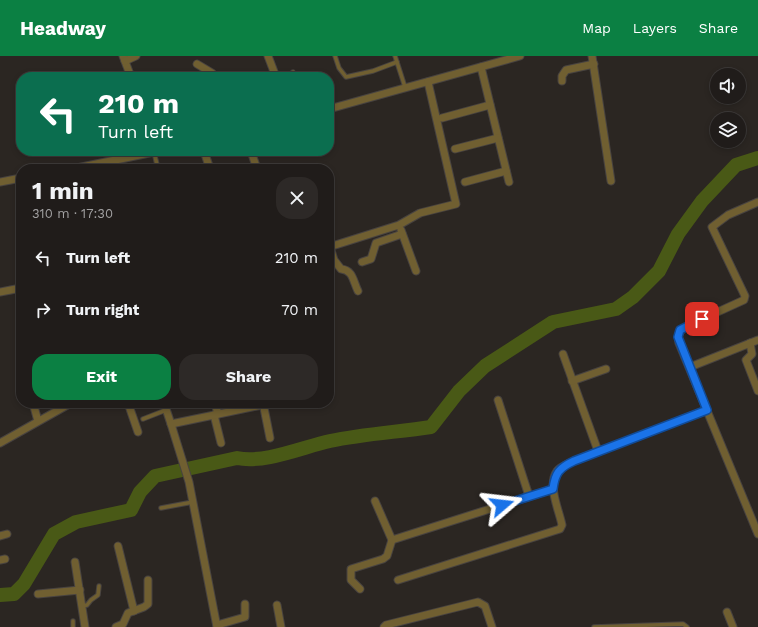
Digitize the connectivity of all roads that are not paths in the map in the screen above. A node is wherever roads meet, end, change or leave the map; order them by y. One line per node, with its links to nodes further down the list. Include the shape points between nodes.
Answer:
1 (136, 56): 7 (street)
2 (268, 56): 15 (street)
3 (335, 56): 9 (lane, via 339,68 346,76 372,71)
4 (395, 56): 9 (lane)
5 (520, 56): 8 (street)
6 (592, 56): 11 (street)
7 (124, 58): 13 (street)
8 (503, 59): 12 (street)
9 (397, 62): 18 (lane)
10 (197, 64): 14 (street)
11 (594, 64): 16 (street, via 566,70); 31 (street)
12 (481, 67): 17 (street); 19 (street)
13 (129, 72)
14 (212, 72)
15 (274, 72)
16 (562, 81)
17 (428, 82): 18 (street); 33 (street, via 456,203 420,213)
18 (405, 89): 20 (street)
19 (490, 105): 21 (street); 22 (street)
20 (334, 108)
21 (442, 118)
22 (498, 138): 23 (street); 26 (street)
23 (455, 149)
24 (136, 156): 25 (street)
25 (97, 164)
26 (506, 171): 29 (street); 30 (street)
27 (16, 179): 28 (street)
28 (0, 182)
29 (465, 182)
30 (509, 182)
31 (610, 182)
32 (758, 202): 45 (street, via 728,215 712,226 713,234 745,298 680,330 679,343)
33 (399, 225): 34 (street); 35 (street)
34 (402, 234): 37 (street, via 376,243 371,259); 38 (street)
35 (334, 246)
36 (334, 260): 40 (street, via 341,269 350,273)
37 (362, 262)
38 (416, 271)
39 (16, 289): 41 (street)
40 (358, 291)
41 (0, 292)
42 (758, 340): 43 (street)
43 (750, 343): 45 (street); 48 (street, via 752,354 746,360)
44 (563, 354): 47 (street)
45 (690, 368): 58 (street)
46 (606, 369): 47 (street)
47 (572, 381): 67 (street)
48 (758, 392)
49 (498, 400): 69 (street)
50 (34, 408): 61 (street)
51 (62, 408): 61 (street)
52 (130, 408): 63 (street)
53 (163, 408): 60 (lane)
54 (165, 408): 62 (street)
55 (215, 408): 59 (street)
56 (246, 408): 59 (street)
57 (264, 408): 64 (street)
58 (707, 410): 67 (street); 73 (street)
59 (216, 415): 62 (street); 66 (street)
60 (143, 419)
61 (38, 421): 65 (street)
62 (171, 424): 71 (street)
63 (138, 432)
64 (270, 438)
65 (0, 442)
66 (220, 443)
67 (598, 451): 68 (street, via 558,470)
68 (553, 489): 69 (street); 78 (street, via 562,525 560,529)
69 (529, 496): 74 (street)
70 (375, 501): 74 (street)
71 (193, 502): 72 (lane); 89 (street)
72 (161, 508)
73 (758, 534)
74 (392, 540): 80 (street, via 387,556 383,559 351,569 351,580)
75 (118, 546): 86 (street)
76 (75, 562): 81 (street)
77 (148, 580): 86 (street, via 148,604)
78 (398, 580)
79 (99, 586): 85 (lane, via 98,595 87,605)
80 (360, 589)
81 (80, 590): 82 (street); 85 (street)
82 (38, 594)
83 (245, 604): 89 (street, via 245,616)
84 (277, 605): 94 (street)
85 (82, 606): 92 (street)
86 (134, 611): 93 (street, via 128,613 123,624)
87 (727, 612): 99 (street)
88 (73, 621): 91 (lane)
89 (217, 626)
90 (620, 626): 97 (lane); 98 (lane, via 683,624)
91 (73, 627)
92 (85, 627)
93 (116, 627)
94 (281, 627)
95 (384, 627): 96 (street, via 478,602 485,606)
96 (492, 627)
97 (594, 627)
98 (687, 627)
99 (733, 627)

